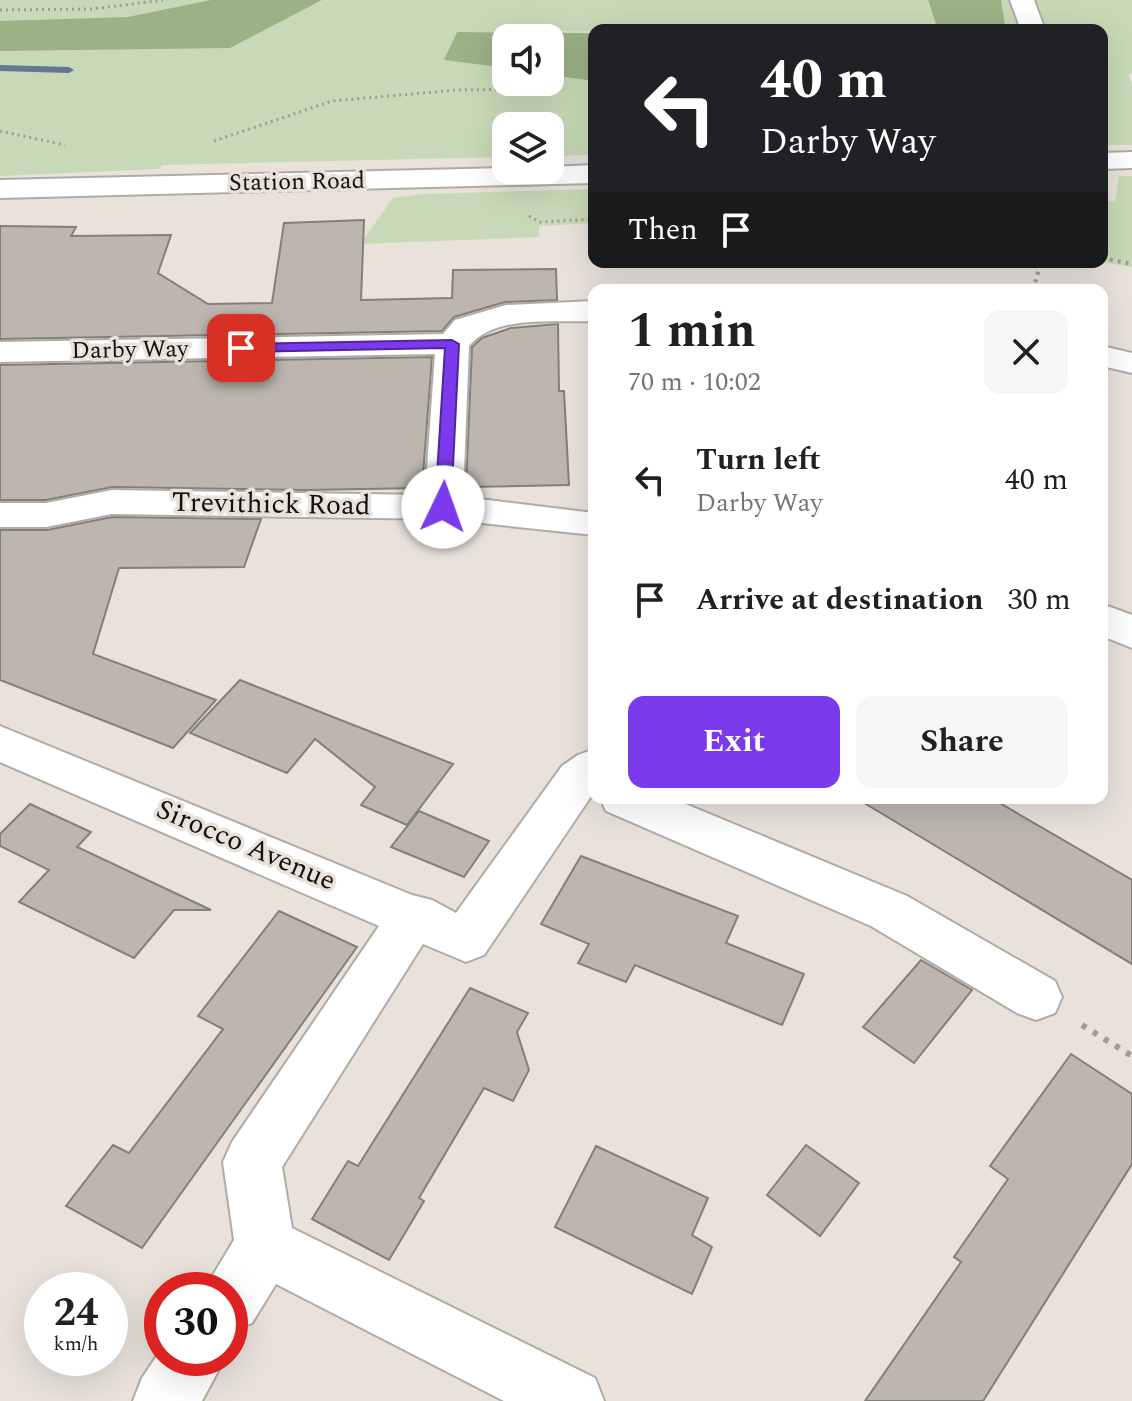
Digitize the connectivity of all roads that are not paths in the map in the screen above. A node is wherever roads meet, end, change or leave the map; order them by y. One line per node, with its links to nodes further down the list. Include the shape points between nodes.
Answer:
1 (1022, 0): 2 (street)
2 (1031, 24)
3 (1132, 160): 4 (street)
4 (1108, 161)
5 (588, 174): 6 (street, Station Road)
6 (0, 189)
7 (588, 311): 8 (street, via 506,315 467,327)
8 (452, 344): 9 (street, Darby Way); 12 (street)
9 (0, 352)
10 (1108, 357): 11 (street)
11 (1132, 363)
12 (443, 507): 13 (street, Trevithick Road, via 112,502 46,515); 14 (street, Trevithick Road)
13 (0, 515)
14 (588, 530)
15 (1108, 621): 16 (street)
16 (1132, 633)
17 (8, 758): 20 (street, Sirocco Avenue)
18 (588, 778): 20 (street, Sirocco Avenue, via 466,940)
19 (637, 804): 21 (street, via 889,911)
20 (414, 915): 22 (street, via 252,1162)
21 (1036, 997)
22 (265, 1246): 23 (street); 26 (street)
23 (248, 1273)
24 (181, 1376): 25 (street)
25 (165, 1401)
26 (572, 1401)

